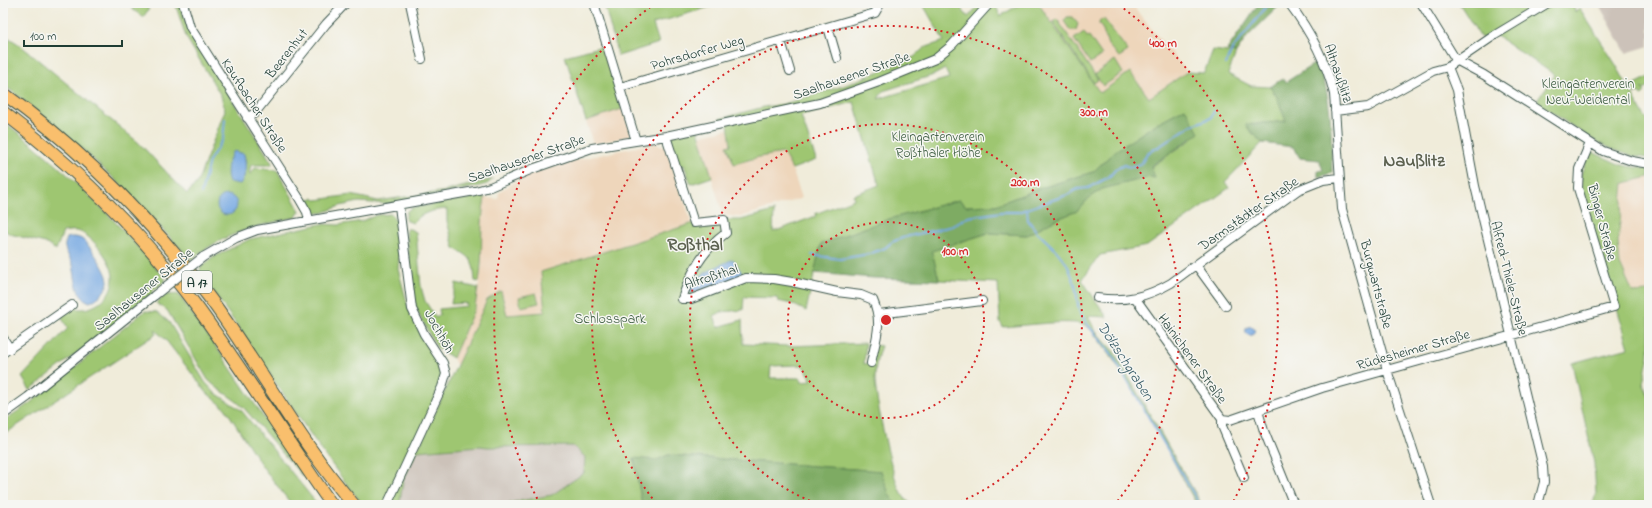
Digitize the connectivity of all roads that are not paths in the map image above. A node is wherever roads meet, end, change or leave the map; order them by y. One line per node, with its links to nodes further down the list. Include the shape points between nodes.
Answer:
1 (183, 3): 21 (street, Kaufbacher Straße, via 190,27)
2 (346, 3): 21 (street, Beerenhut, via 326,24 255,113)
3 (410, 3): 13 (street)
4 (594, 3): 17 (street)
5 (990, 3): 22 (street, Saalhausener Straße, via 952,45 935,58 909,71 820,102)
6 (1289, 3): 19 (street, Altnaußlitz, via 1309,32 1324,62 1333,89)
7 (1421, 3): 14 (street)
8 (1548, 3): 14 (street)
9 (879, 6): 10 (street, Pohrsdorfer Weg, via 875,13)
10 (828, 27): 11 (street, Pohrsdorfer Weg); 12 (street)
11 (781, 41): 16 (street); 17 (street, Pohrsdorfer Weg)
12 (837, 58)
13 (422, 59)
14 (1456, 60): 15 (street); 24 (street)
15 (1448, 67): 19 (street, Altnaußlitz, via 1422,77 1368,107); 37 (street, Alfred-Thiele-Straße, via 1457,90 1474,186)
16 (790, 71)
17 (620, 88): 23 (street)
18 (3, 92): 47 (highway, A 17, via 68,145 168,246 208,296 303,437)
19 (1335, 111): 26 (street, Burgwartstraße)
20 (3, 112): 46 (highway, A 17, via 90,186 157,256 226,347)
21 (246, 118): 28 (street, Kaufbacher Straße, via 299,198)
22 (666, 136): 23 (street, Saalhausener Straße); 36 (street, Altroßthal, via 694,223 724,220 726,233 712,243 694,269 682,299 691,299 746,278 774,279 861,295 873,300)
23 (636, 140): 27 (street, Saalhausener Straße, via 592,148 490,187)
24 (1590, 143): 25 (street, via 1616,157); 35 (street, Binger Straße, via 1579,169 1578,188)
25 (1649, 164)
26 (1339, 178): 29 (street, Darmstädter Straße, via 1323,180 1298,190); 41 (street, Burgwartstraße, via 1342,209)
27 (399, 206): 28 (street, Saalhausener Straße); 48 (street, Jochhöh, via 412,308 424,334 443,363 446,374)
28 (309, 220): 43 (street, Saalhausener Straße, bridge, via 246,234 220,246)
29 (1196, 265): 31 (street, Darmstädter Straße, via 1171,283); 34 (street, Darmstädter Straße)
30 (1097, 298): 31 (street, Darmstädter Straße)
31 (1136, 299): 44 (street, Hainichener Straße)
32 (982, 301): 36 (street)
33 (72, 306): 39 (street)
34 (1226, 306)
35 (1614, 307): 37 (street, Rüdesheimer Straße)
36 (879, 314): 40 (street)
37 (1510, 336): 41 (street, Rüdesheimer Straße); 51 (street, Alfred-Thiele-Straße, via 1543,467 1544,482)
38 (3, 338): 39 (street)
39 (6, 351)
40 (871, 363)
41 (1387, 370): 42 (street, Rüdesheimer Straße, via 1322,388); 50 (street, Burgwartstraße)
42 (1258, 411): 44 (street, Rüdesheimer Straße, via 1230,420); 49 (street)
43 (3, 414)
44 (1222, 419): 45 (street, Hainichener Straße, via 1222,426)
45 (1244, 478)
46 (332, 505)
47 (354, 505)
48 (387, 505)
49 (1294, 505)
50 (1431, 505)
51 (1538, 505)

